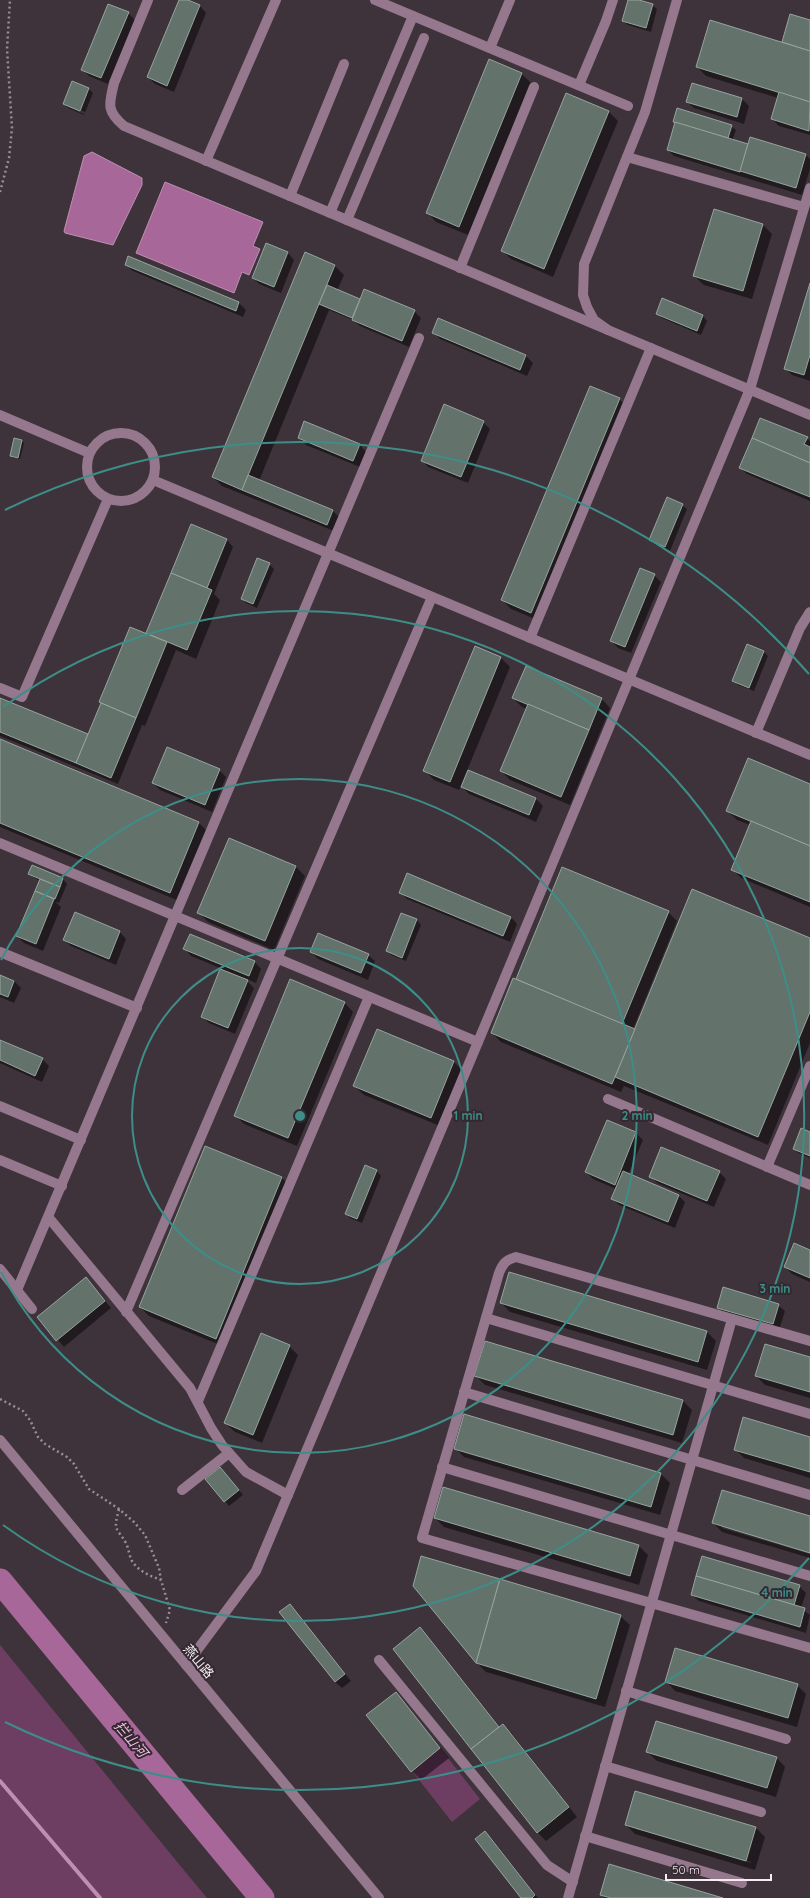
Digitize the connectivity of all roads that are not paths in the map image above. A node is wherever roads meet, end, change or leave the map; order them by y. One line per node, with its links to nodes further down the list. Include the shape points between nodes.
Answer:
1 (148, 0): 15 (street, via 114,83 110,109 113,117 124,126)
2 (276, 0): 15 (street)
3 (375, 0): 7 (street)
4 (510, 0): 9 (street)
5 (613, 0): 11 (street)
6 (677, 0): 14 (street, via 645,112)
7 (413, 16): 9 (street); 19 (street)
8 (424, 38): 20 (street)
9 (490, 48): 11 (street)
10 (344, 64): 17 (street)
11 (579, 85): 13 (street)
12 (534, 87): 21 (street)
13 (628, 106)
14 (627, 156): 18 (street); 22 (street, via 584,264 583,295 594,320)
15 (206, 161): 17 (street)
16 (810, 188): 18 (street)
17 (290, 196): 19 (street)
18 (804, 207): 25 (street)
19 (330, 213): 20 (street)
20 (347, 220): 21 (street)
21 (460, 268): 22 (street)
22 (608, 330): 24 (street)
23 (419, 338): 31 (street)
24 (651, 348): 25 (street); 34 (street)
25 (750, 389): 26 (street); 35 (street)
26 (810, 414)
27 (0, 415): 28 (street)
28 (89, 453): 29 (street, via 105,436 116,432 140,438 154,456 156,468); 30 (street, via 86,464 89,480 99,494)
29 (153, 480): 30 (street, via 148,489 130,501 118,502); 31 (street)
30 (108, 499): 36 (street, via 22,697)
31 (328, 553): 32 (street); 40 (street)
32 (432, 596): 34 (street); 42 (street)
33 (810, 612): 37 (street, via 800,628)
34 (530, 638): 35 (street)
35 (629, 679): 37 (street); 45 (street)
36 (0, 688)
37 (756, 733): 38 (street)
38 (810, 755)
39 (0, 843): 40 (street)
40 (176, 916): 42 (street); 44 (street)
41 (0, 952): 44 (street)
42 (277, 958): 43 (street); 58 (street)
43 (369, 997): 45 (street); 64 (street)
44 (137, 1008): 49 (street)
45 (478, 1042): 71 (street)
46 (810, 1066): 51 (street)
47 (608, 1099): 51 (street)
48 (0, 1106): 49 (street)
49 (81, 1140): 53 (street)
50 (0, 1160): 53 (street)
51 (767, 1167): 52 (street)
52 (810, 1185)
53 (62, 1186): 54 (street)
54 (49, 1218): 56 (street); 58 (street)
55 (0, 1269): 56 (street)
56 (17, 1290): 57 (street)
57 (32, 1309)
58 (126, 1312): 64 (street)
59 (486, 1318): 60 (street, via 502,1265 508,1259 516,1257); 62 (street); 63 (street)
60 (732, 1319): 61 (street); 62 (street)
61 (810, 1341)
62 (713, 1386): 65 (street); 68 (street)
63 (464, 1392): 68 (street); 69 (street)
64 (198, 1401): 67 (street, via 211,1428)
65 (810, 1414)
66 (0, 1440): 78 (street, 燕山路)
67 (229, 1453): 70 (street); 71 (street, via 246,1472)
68 (692, 1460): 72 (street); 73 (street)
69 (442, 1467): 73 (street); 75 (street, via 422,1538)
70 (182, 1490)
71 (288, 1495): 78 (street, via 256,1571)
72 (810, 1495)
73 (671, 1535): 74 (street); 75 (street)
74 (810, 1576)
75 (652, 1602): 76 (street); 79 (street)
76 (810, 1648)
77 (379, 1660): 84 (street, via 548,1865)
78 (186, 1665): 86 (street, 燕山路)
79 (626, 1691): 80 (street); 81 (street)
80 (786, 1739)
81 (605, 1766): 82 (street); 83 (street)
82 (761, 1812)
83 (585, 1836): 84 (street); 85 (street)
84 (572, 1882): 87 (street)
85 (742, 1883)
86 (379, 1898)
87 (568, 1898)

